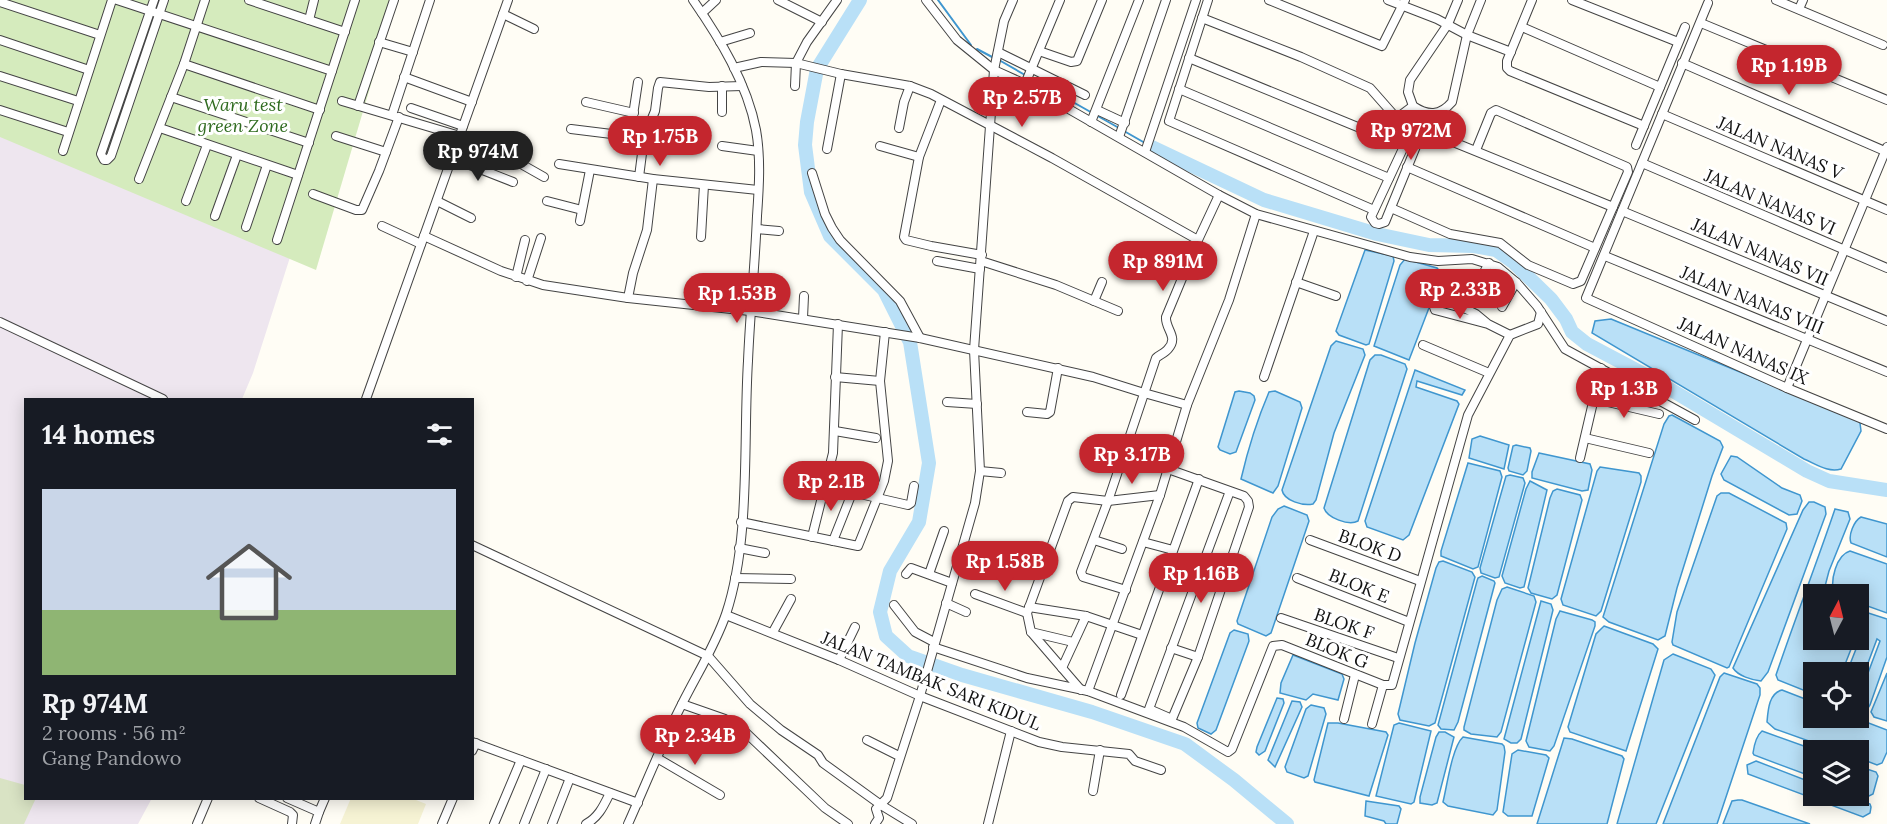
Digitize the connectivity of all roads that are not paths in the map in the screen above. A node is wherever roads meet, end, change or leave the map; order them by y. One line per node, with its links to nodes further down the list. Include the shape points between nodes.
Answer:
1 (112, 0): 51 (street)
2 (117, 0): 36 (street)
3 (154, 0): 36 (street)
4 (164, 0): 38 (street)
5 (205, 0): 45 (street)
6 (249, 0): 41 (street)
7 (314, 0): 41 (street)
8 (356, 0): 49 (street)
9 (394, 0): 54 (street)
10 (430, 0): 59 (street)
11 (508, 0): 39 (street)
12 (693, 0): 37 (street)
13 (716, 0): 37 (street)
14 (778, 0): 42 (street)
15 (837, 0): 42 (street)
16 (926, 0): 62 (street, via 957,40)
17 (1013, 0): 62 (street)
18 (1060, 0): 58 (street)
19 (1101, 0): 58 (street, via 1077,61)
20 (1139, 0): 100 (street)
21 (1166, 0): 109 (street)
22 (1196, 0): 122 (street)
23 (1208, 0): 40 (street)
24 (1269, 0): 33 (street, via 1383,46)
25 (1388, 0): 33 (street)
26 (1458, 0): 44 (street)
27 (1481, 0): 52 (street)
28 (1532, 0): 46 (street)
29 (1572, 0): 56 (street)
30 (1776, 0): 35 (street)
31 (1803, 0): 35 (street)
32 (0, 2): 51 (street)
33 (1404, 3): 44 (street)
34 (1708, 3): 43 (street)
35 (1799, 9): 57 (street)
36 (150, 10): 38 (street); 74 (street)
37 (702, 13): 55 (street)
38 (159, 14): 45 (street); 80 (street)
39 (503, 14): 48 (street); 89 (street)
40 (1202, 18): 61 (street); 102 (street, via 1370,88)
41 (309, 20): 49 (street)
42 (822, 22): 63 (street, via 807,42)
43 (1701, 23): 64 (street); 86 (street)
44 (1448, 24): 52 (street); 92 (street, via 1410,80 1408,92)
45 (197, 27): 65 (street); 68 (street)
46 (1522, 27): 60 (street); 79 (street)
47 (1684, 27): 56 (street)
48 (534, 29)
49 (345, 32): 68 (street)
50 (750, 33): 55 (street)
51 (100, 35): 67 (street)
52 (1467, 35): 60 (street); 98 (street, via 1452,102 1447,109)
53 (0, 40): 67 (street)
54 (379, 42): 59 (street); 91 (street)
55 (720, 42): 66 (street)
56 (1678, 42): 79 (street)
57 (1883, 45)
58 (1039, 51): 71 (street)
59 (412, 52): 72 (street)
60 (1511, 52): 104 (street, via 1507,68 1510,71)
61 (1189, 58): 81 (street); 121 (street)
62 (996, 60): 71 (street); 71 (street); 105 (street)
63 (799, 63): 66 (street, via 761,62); 69 (street); 77 (street)
64 (1682, 63): 99 (street); 126 (street)
65 (184, 64): 84 (street); 95 (street)
66 (734, 68): 76 (street)
67 (89, 70): 87 (street)
68 (332, 71): 95 (street)
69 (841, 74): 78 (street); 123 (street)
70 (0, 76): 87 (street)
71 (1029, 76): 82 (street); 82 (street)
72 (404, 77): 89 (street); 101 (street)
73 (638, 82): 96 (street)
74 (124, 86): 80 (street); 80 (street, via 101,154 104,160 110,158)
75 (722, 86): 76 (street); 97 (street); 115 (street, via 660,82 655,111)
76 (742, 86): 124 (street)
77 (795, 86)
78 (910, 86): 85 (street); 107 (street)
79 (1660, 87): 104 (street)
80 (134, 89)
81 (1179, 89): 141 (street); 156 (street, via 1169,121)
82 (1062, 94): 83 (street); 100 (street)
83 (1085, 95)
84 (171, 97): 106 (street); 116 (street)
85 (941, 100): 105 (street); 130 (street)
86 (1887, 100)
87 (78, 101): 110 (street)
88 (342, 101): 91 (street)
89 (472, 102): 103 (street)
90 (586, 102): 96 (street)
91 (358, 106): 101 (street)
92 (1413, 106): 98 (street); 102 (street)
93 (411, 108): 103 (street)
94 (0, 110): 110 (street)
95 (320, 110): 116 (street)
96 (634, 112): 112 (street)
97 (722, 112)
98 (1431, 114): 111 (street)
99 (1662, 114): 132 (street); 149 (street, JALAN NANAS V)
100 (1094, 115): 109 (street); 109 (street)
101 (395, 116): 114 (street); 128 (street)
102 (1397, 118): 121 (street, via 1408,134)
103 (463, 126): 114 (street)
104 (1644, 126): 118 (street)
105 (991, 127): 173 (street); 178 (street)
106 (160, 128): 117 (street); 142 (street)
107 (899, 128)
108 (571, 129): 112 (street)
109 (1122, 130): 122 (street)
110 (68, 132): 127 (street)
111 (1431, 133): 125 (street); 135 (street, via 1419,139)
112 (630, 135): 115 (street)
113 (336, 136): 128 (street)
114 (460, 136): 131 (street); 139 (street)
115 (644, 138): 140 (street)
116 (309, 143): 138 (street)
117 (207, 145): 129 (street); 150 (street)
118 (1636, 145)
119 (722, 146): 124 (street)
120 (880, 146): 130 (street)
121 (1404, 146): 141 (street)
122 (1146, 147): 148 (street)
123 (827, 149)
124 (758, 150): 146 (street)
125 (1476, 150): 153 (street); 153 (street, via 1491,113 1496,110 1627,167)
126 (1886, 150): 149 (street)
127 (63, 151)
128 (386, 152): 147 (street, via 362,210)
129 (237, 155): 134 (street); 160 (street)
130 (919, 157): 178 (street, via 905,238)
131 (452, 158): 144 (street); 151 (street)
132 (1642, 163): 158 (street); 175 (street, JALAN NANAS VI)
133 (559, 164): 136 (street)
134 (267, 165): 138 (street); 164 (street)
135 (1407, 167): 154 (street); 174 (street)
136 (590, 170): 140 (street); 155 (street)
137 (812, 173): 203 (street, via 832,228 900,301)
138 (298, 175): 170 (street)
139 (544, 177)
140 (639, 177): 143 (street)
141 (1389, 178): 156 (street)
142 (140, 179)
143 (653, 179): 145 (street); 190 (street, via 647,230)
144 (513, 182)
145 (704, 185): 146 (street); 168 (street)
146 (759, 190): 165 (street)
147 (313, 194)
148 (1219, 195): 159 (street); 173 (street)
149 (1865, 200): 157 (street, JALAN NANAS V); 175 (street)
150 (186, 201)
151 (437, 201): 161 (street); 171 (street)
152 (546, 201): 155 (street)
153 (1613, 207): 174 (street)
154 (1391, 208): 156 (street, via 1379,225 1372,221); 174 (street, via 1450,234 1500,243 1528,265 1574,284 1581,281)
155 (582, 210): 162 (street)
156 (1374, 210)
157 (1887, 210)
158 (1622, 211): 176 (street); 187 (street, JALAN NANAS VII)
159 (1256, 214): 167 (street); 221 (street, via 1229,300)
160 (215, 216)
161 (471, 218)
162 (580, 221)
163 (381, 226): 171 (street)
164 (246, 227)
165 (757, 229): 166 (street); 193 (street)
166 (779, 231)
167 (1314, 231): 179 (street, via 1424,260 1472,259); 184 (street)
168 (701, 237)
169 (541, 238): 182 (street)
170 (277, 240)
171 (423, 240): 181 (street); 217 (street)
172 (525, 240): 181 (street)
173 (1198, 240): 215 (street, via 1166,317 1172,342 1168,350 1156,357)
174 (1595, 248)
175 (1844, 250): 180 (street, JALAN NANAS VI); 187 (street)
176 (1605, 256): 204 (street, JALAN NANAS VIII); 214 (street, JALAN NANAS IX, via 1586,298)
177 (937, 261): 178 (street)
178 (981, 262): 191 (street); 206 (street)
179 (1489, 263): 185 (street); 186 (street)
180 (1887, 268)
181 (516, 277): 182 (street)
182 (527, 280): 190 (street)
183 (1102, 282): 191 (street)
184 (1296, 282): 189 (street); 212 (street)
185 (1516, 282): 192 (street); 195 (street)
186 (1475, 288)
187 (1826, 295): 197 (street, JALAN NANAS VII); 204 (street)
188 (804, 296): 196 (street)
189 (1336, 296)
190 (628, 298): 193 (street)
191 (1094, 301): 194 (street)
192 (1502, 307)
193 (750, 311): 196 (street); 242 (street)
194 (1118, 311)
195 (1541, 312): 202 (street, via 1538,324); 208 (street, via 1564,349)
196 (803, 318): 199 (street)
197 (1887, 321)
198 (0, 322): 216 (street)
199 (838, 324): 201 (street); 211 (street)
200 (1488, 324): 200 (street, via 1435,310 1434,307 1439,297); 202 (street)
201 (886, 332): 203 (street); 213 (street)
202 (1510, 335): 210 (street)
203 (916, 337): 206 (street)
204 (1807, 339): 209 (street, JALAN NANAS VIII); 214 (street)
205 (1423, 345): 210 (street)
206 (974, 350): 207 (street); 220 (street)
207 (1058, 368): 215 (street); 222 (street, via 1050,412)
208 (1601, 368): 218 (street); 224 (street)
209 (1887, 372)
210 (1489, 373): 259 (street, via 1468,415)
211 (835, 377): 213 (street); 226 (street)
212 (1264, 377)
213 (880, 381): 240 (street, via 888,461)
214 (1787, 388): 225 (street, JALAN NANAS IX)
215 (1143, 393): 221 (street); 241 (street)
216 (161, 398)
217 (366, 398)
218 (1595, 399): 223 (street); 228 (street)
219 (947, 402): 220 (street)
220 (977, 404): 232 (street)
221 (1187, 405): 231 (street)
222 (1027, 412)
223 (1659, 414)
224 (1695, 420)
225 (1887, 429)
226 (835, 431): 227 (street); 235 (street)
227 (876, 438)
228 (1585, 438): 229 (street); 230 (street)
229 (1649, 453)
230 (1580, 458)
231 (1167, 469): 234 (street); 239 (street)
232 (980, 471): 233 (street); 260 (street)
233 (1001, 473)
234 (1199, 479): 237 (street); 252 (street)
235 (825, 486): 238 (street); 244 (street)
236 (914, 486): 240 (street, via 910,504)
237 (1230, 491): 279 (street); 281 (street, via 1244,496 1250,507)
238 (852, 493): 240 (street); 247 (street)
239 (1160, 495): 241 (street); 248 (street)
240 (878, 497): 247 (street, via 856,547)
241 (1108, 501): 245 (street); 266 (street, via 1070,498)
242 (741, 522): 244 (street); 250 (street)
243 (944, 531): 255 (street)
244 (812, 537): 247 (street)
245 (1094, 540): 251 (street); 261 (street, via 1081,575)
246 (1310, 540): 259 (street, BLOK D)
247 (833, 541)
248 (1143, 542): 252 (street); 261 (street)
249 (474, 546): 280 (street)
250 (739, 548): 253 (street); 256 (street)
251 (1122, 549)
252 (1173, 550): 276 (street)
253 (765, 553)
254 (906, 574): 255 (street, via 911,568)
255 (929, 574): 260 (street)
256 (735, 578): 258 (street); 268 (street)
257 (1297, 578): 271 (street, BLOK E)
258 (791, 579)
259 (1420, 581): 271 (street)
260 (952, 583): 264 (street)
261 (1126, 590): 272 (street)
262 (975, 594): 266 (street)
263 (791, 599): 274 (street)
264 (946, 603): 267 (street); 278 (street)
265 (894, 605): 278 (street)
266 (1028, 610): 269 (street); 275 (street)
267 (966, 612)
268 (726, 615): 274 (street, JALAN TAMBAK SARI KIDUL); 280 (street)
269 (1086, 616): 272 (street); 277 (street)
270 (1281, 618): 282 (street, BLOK F)
271 (1409, 622): 282 (street)
272 (1113, 624): 276 (street); 287 (street)
273 (855, 627): 283 (street)
274 (773, 632): 283 (street, JALAN TAMBAK SARI KIDUL)
275 (1031, 632): 277 (street); 284 (street)
276 (1142, 635): 288 (street)
277 (1073, 642): 284 (street)
278 (933, 648): 287 (street, via 1027,678); 289 (street)
279 (1171, 648): 281 (street); 281 (street, via 1149,709 1172,719)
280 (708, 656): 290 (street); 312 (street, via 758,711)
281 (1198, 657)
282 (1398, 658): 286 (street, via 1393,683)
283 (839, 660): 289 (street, JALAN TAMBAK SARI KIDUL)
284 (1062, 668): 287 (street)
285 (1355, 675): 286 (street, BLOK G); 287 (street, BLOK G, via 1282,645 1273,646 1229,752 1184,727); 291 (street)
286 (1387, 686): 292 (street)
287 (1085, 691)
288 (1121, 695)
289 (920, 696): 293 (street, JALAN TAMBAK SARI KIDUL); 297 (street)
290 (682, 704): 298 (street); 323 (street, via 741,728 825,808)
291 (1344, 719)
292 (1372, 724)
293 (1011, 731): 296 (street, JALAN TAMBAK SARI KIDUL, via 1049,745); 326 (street)
294 (867, 740): 297 (street)
295 (474, 742): 299 (street)
296 (1100, 750): 301 (street, JALAN TAMBAK SARI KIDUL, via 1129,754 1134,762); 303 (street)
297 (899, 756): 312 (street, via 887,798)
298 (657, 758): 305 (street); 311 (street)
299 (521, 760): 300 (street); 318 (street)
300 (546, 769): 302 (street); 319 (street)
301 (1161, 770)
302 (570, 778): 304 (street); 320 (street)
303 (1094, 791)
304 (610, 792): 311 (street); 321 (street, via 599,814)
305 (720, 795)
306 (207, 800): 314 (street)
307 (263, 800): 315 (street, via 290,812)
308 (292, 800): 313 (street)
309 (325, 800): 313 (street)
310 (452, 800): 317 (street)
311 (632, 800): 322 (street)
312 (881, 805): 324 (street, via 876,808 879,818); 325 (street)
313 (320, 812): 316 (street)
314 (197, 824)
315 (292, 824)
316 (315, 824)
317 (442, 824)
318 (495, 824)
319 (524, 824)
320 (552, 824)
321 (586, 824)
322 (628, 824)
323 (848, 824)
324 (875, 824)
325 (912, 824)
326 (988, 824)

